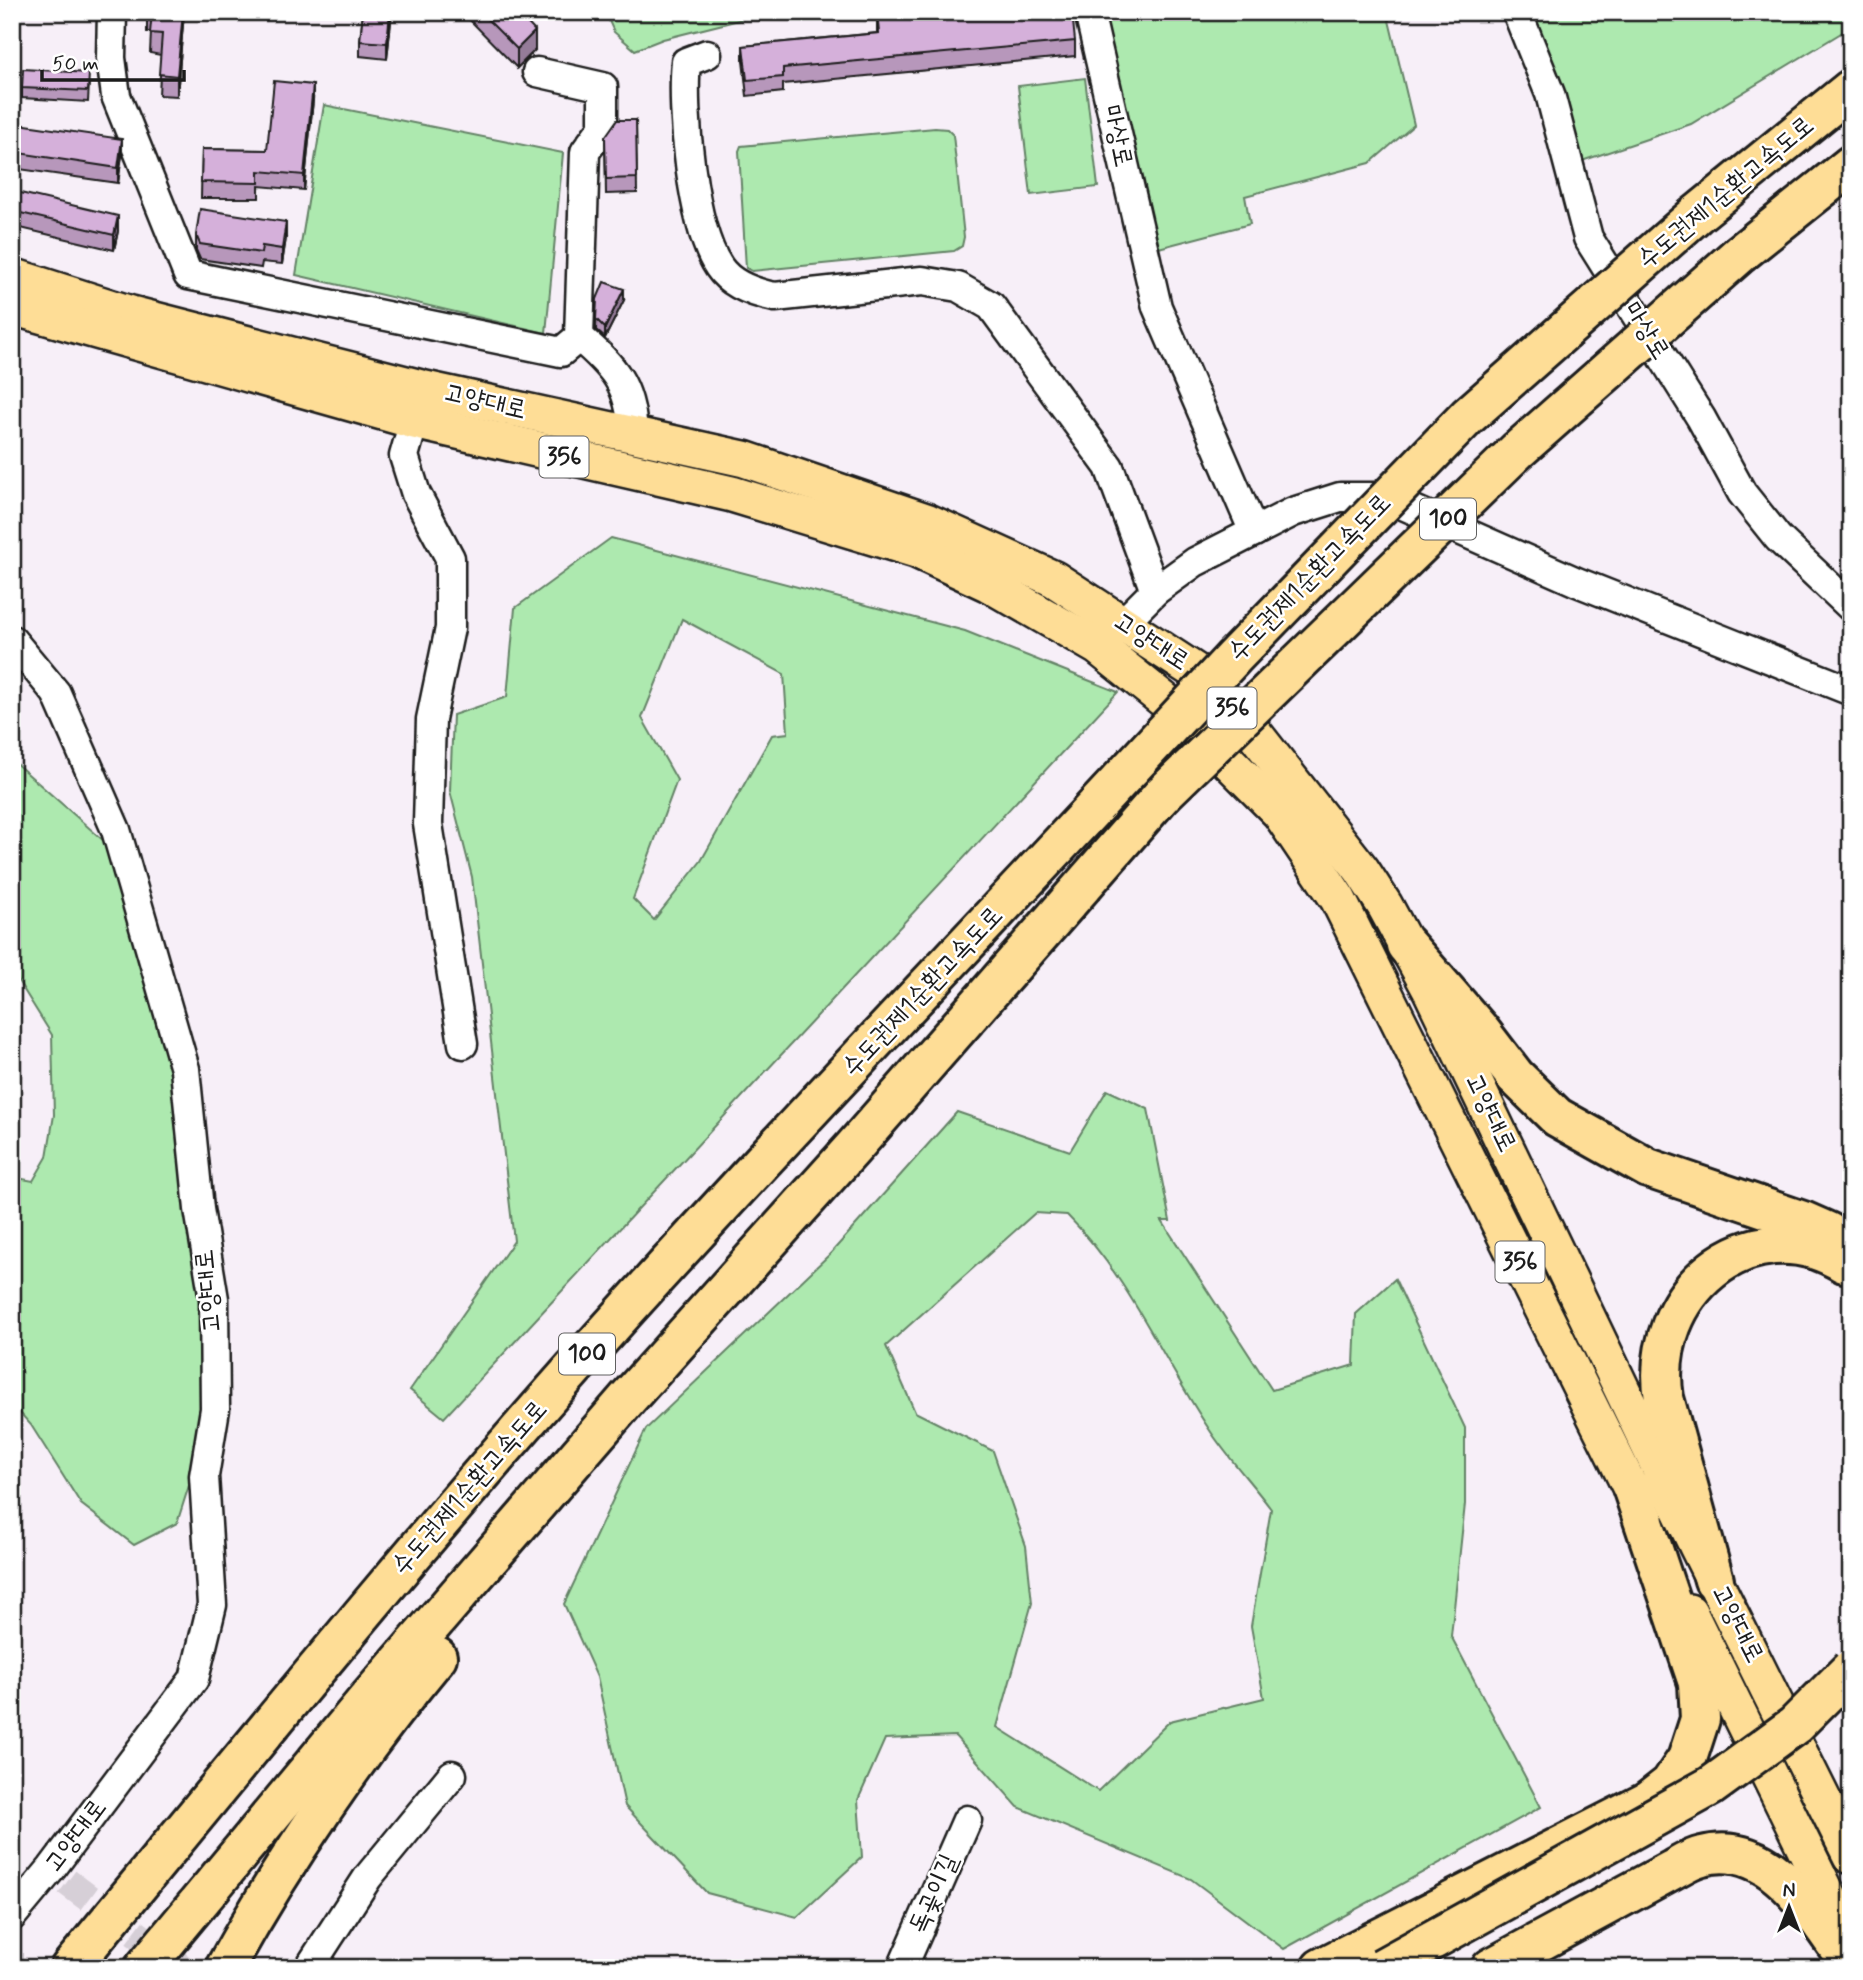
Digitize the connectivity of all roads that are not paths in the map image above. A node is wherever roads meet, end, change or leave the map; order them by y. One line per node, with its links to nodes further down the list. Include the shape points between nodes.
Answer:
1 (112, 12): 10 (street, via 116,96 187,275 561,352)
2 (1089, 12): 13 (street, 마상로, via 1157,307)
3 (1517, 12): 15 (street, 마상로, via 1550,94 1588,237 1701,418 1742,493 1778,538)
4 (706, 54): 14 (street, via 686,62 684,86 697,208 720,269 746,288 775,296 922,281 958,287 991,306 1109,467)
5 (537, 72): 10 (street, via 603,87 603,127 585,152)
6 (1851, 89): 34 (highway, 수도권제1순환고속도로 / 100, bridge, via 1696,215 1468,416 1333,553 572,1371 397,1572)
7 (1851, 164): 23 (highway, 수도권제1순환고속도로 / 100, bridge, via 1741,253 1517,451 1163,794)
8 (12, 276): 12 (main road, 고양대로 / 356, via 131,314 421,388)
9 (12, 307): 11 (main road, 고양대로 / 356)
10 (579, 337): 12 (street, via 619,377 629,396 633,432)
11 (414, 421): 16 (main road, 고양대로 / 356, via 732,494 916,550); 20 (street, 고양대로, via 404,456 416,494 450,558 450,628 431,719 428,824)
12 (640, 437): 16 (main road, 고양대로 / 356, via 744,460 926,521 1054,579)
13 (1254, 532): 14 (street, via 1195,562); 18 (street, via 1293,512 1340,497 1385,497 1577,582)
14 (1155, 591): 16 (street)
15 (1851, 607)
16 (1110, 635): 19 (main road, 고양대로 / 356, via 1201,675 1248,725 1361,869); 24 (main road, 고양대로 / 356, via 1280,813 1338,899)
17 (12, 640): 31 (street, 고양대로, via 56,693 116,830 184,1069 214,1299 215,1409 204,1476 212,1605 194,1679 60,1875)
18 (1851, 691)
19 (1406, 945): 21 (highway, via 1515,1076 1557,1117 1648,1168 1803,1222); 25 (main road, 고양대로 / 356)
20 (463, 1044)
21 (1851, 1247)
22 (1851, 1267): 25 (highway, via 1832,1255 1802,1248 1778,1245 1753,1251 1731,1258 1698,1281 1671,1322 1660,1375)
23 (628, 1398): 35 (highway, 수도권제1순환고속도로 / 100, via 366,1701); 36 (highway, via 538,1535 418,1679 339,1788)
24 (1633, 1490): 32 (main road, 고양대로 / 356, via 1724,1687); 39 (highway, via 1698,1683 1700,1719 1688,1759 1670,1784 1627,1814)
25 (1714, 1580): 30 (main road, 고양대로 / 356)
26 (1851, 1669): 40 (highway, bridge, via 1795,1725 1711,1786)
27 (1851, 1700): 41 (highway, via 1714,1807)
28 (452, 1775): 37 (street, via 368,1877)
29 (967, 1820): 38 (street, 독곶이길)
30 (1851, 1856)
31 (12, 1916)
32 (1851, 1942)
33 (1851, 1965): 42 (highway, via 1782,1877 1756,1861 1724,1854 1702,1856 1672,1870)
34 (70, 1968)
35 (144, 1968)
36 (225, 1968)
37 (309, 1968)
38 (902, 1968)
39 (1321, 1968)
40 (1382, 1968)
41 (1423, 1968)
42 (1491, 1968)

